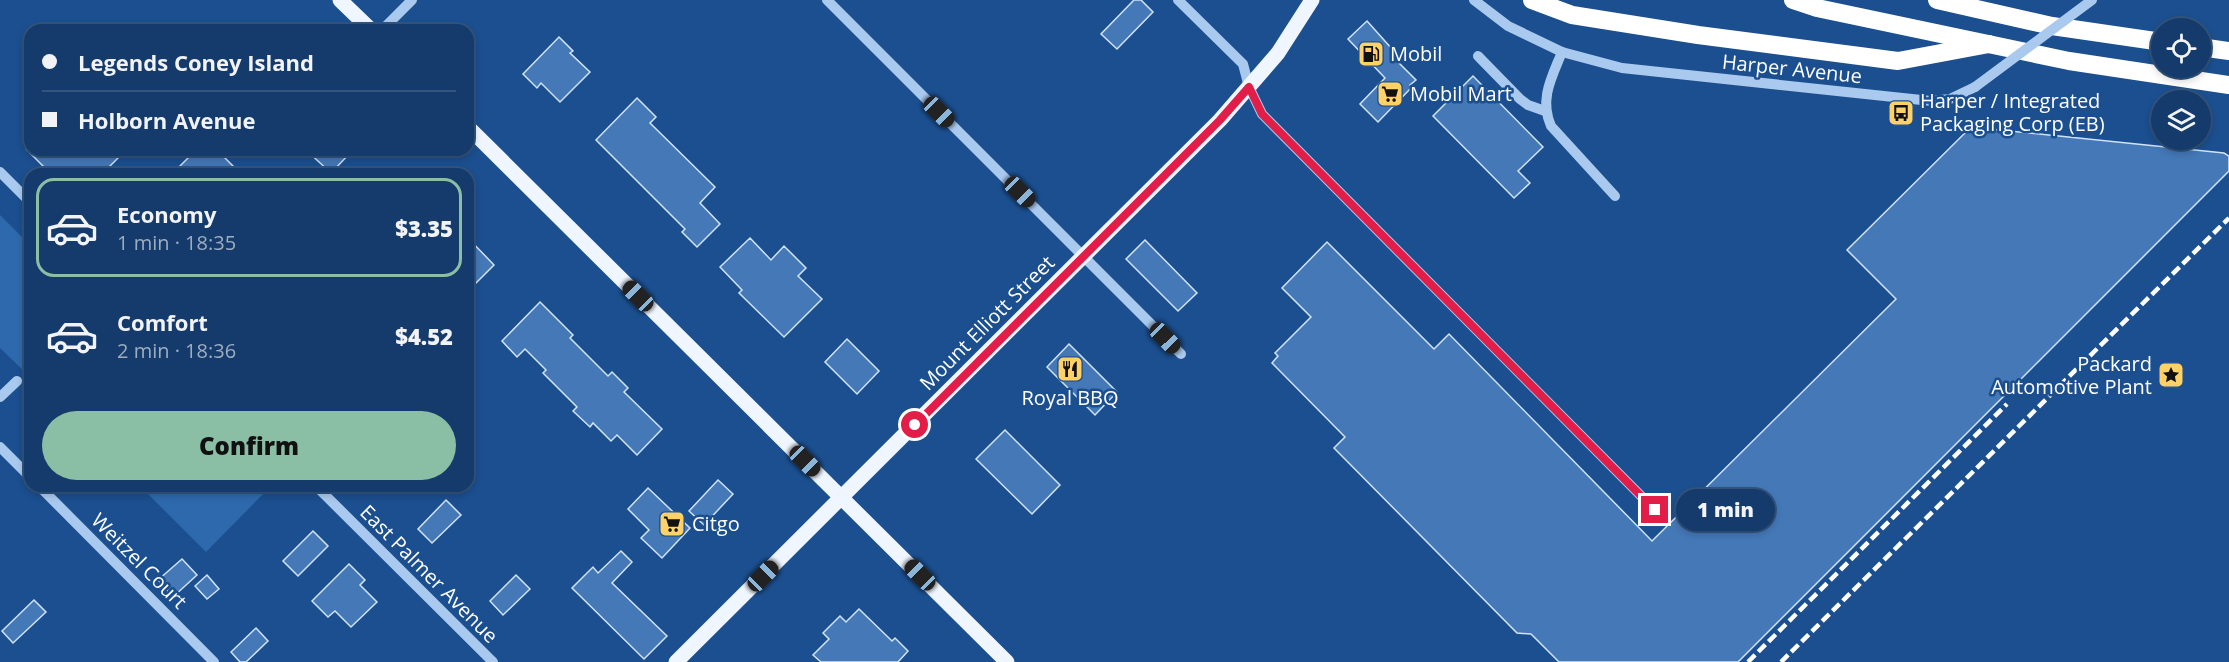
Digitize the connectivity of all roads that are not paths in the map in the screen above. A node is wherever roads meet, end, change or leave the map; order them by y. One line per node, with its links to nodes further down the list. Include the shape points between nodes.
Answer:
1 (340, 0): 12 (main road)
2 (412, 0): 13 (street)
3 (827, 0): 28 (street)
4 (1178, 0): 22 (street, via 1243,64)
5 (1312, 0): 22 (main road, Mount Elliott Street, via 1278,53)
6 (1474, 0): 19 (street, Harper Avenue, via 1508,26)
7 (1532, 0): 16 (highway, via 1572,15 1898,62)
8 (1793, 0): 16 (highway)
9 (1937, 0): 14 (highway)
10 (1996, 0): 14 (highway)
11 (2092, 0): 19 (street, Harper Avenue, bridge, via 1975,87 1950,99 1931,101 1633,69)
12 (364, 24)
13 (388, 24)
14 (2052, 26): 15 (highway)
15 (2151, 40)
16 (1989, 44): 21 (highway, via 2110,69)
17 (2211, 49): 18 (highway)
18 (2229, 51)
19 (1562, 52): 23 (street, via 1548,88)
20 (1478, 56): 23 (street, via 1520,99)
21 (2229, 85)
22 (1249, 87): 28 (main road, Mount Elliott Street); 37 (street, via 1262,114)
23 (1545, 111): 27 (street, via 1551,126)
24 (474, 133): 36 (main road)
25 (0, 172): 26 (street)
26 (24, 196)
27 (1615, 196)
28 (1084, 256): 29 (street); 36 (main road, Mount Elliott Street)
29 (1181, 354)
30 (17, 381): 31 (street)
31 (0, 397)
32 (0, 447): 33 (street)
33 (24, 471)
34 (45, 492): 38 (street, Weitzel Court)
35 (322, 492): 39 (street, East Palmer Avenue)
36 (841, 498): 40 (main road, Mount Elliott Street); 41 (main road)
37 (1655, 510)
38 (213, 662)
39 (492, 662)
40 (676, 662)
41 (1007, 662)

